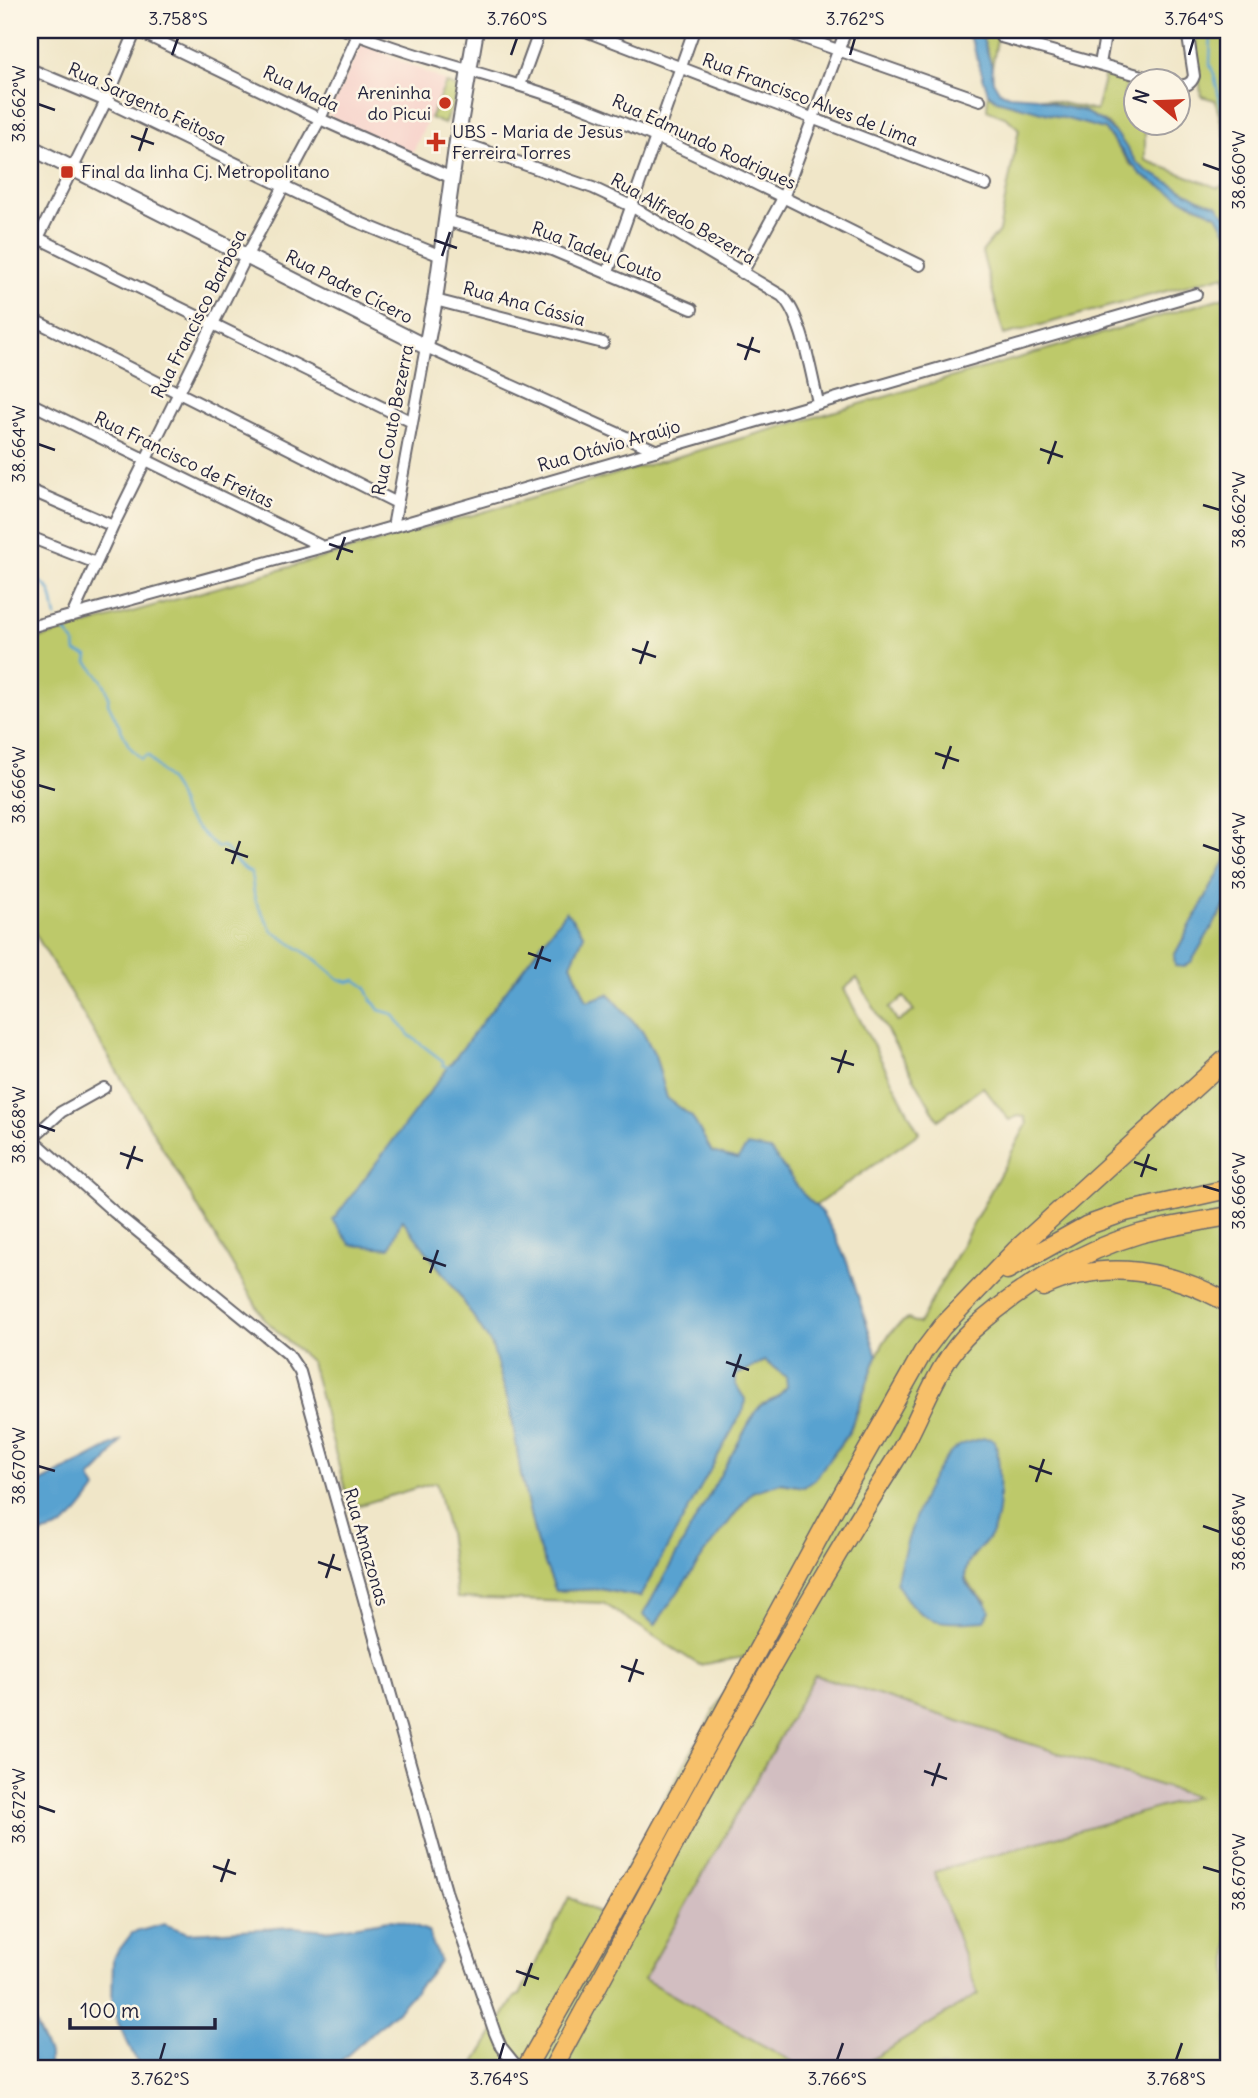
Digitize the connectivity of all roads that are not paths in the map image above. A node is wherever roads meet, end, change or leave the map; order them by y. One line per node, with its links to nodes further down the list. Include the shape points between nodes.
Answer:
1 (136, 30): 24 (street); 26 (street, Rua Mada)
2 (346, 30): 12 (street, Rua Edmundo Rodrigues)
3 (476, 30): 20 (street, Rua Couto Bezerra)
4 (540, 30): 22 (street)
5 (583, 30): 17 (street, Rua Francisco Alves de Lima)
6 (694, 30): 17 (street)
7 (781, 30): 15 (street)
8 (846, 30): 15 (street)
9 (1024, 30): 14 (street)
10 (1106, 30): 16 (street)
11 (1187, 30): 21 (street)
12 (358, 32): 20 (street, Rua Edmundo Rodrigues); 26 (street, Rua Francisco Barbosa)
13 (1001, 37): 14 (street)
14 (1024, 44): 16 (street)
15 (838, 50): 23 (street); 25 (street)
16 (1100, 65): 19 (street)
17 (680, 68): 25 (street, Rua Francisco Alves de Lima); 27 (street)
18 (30, 69): 24 (street, Rua Sargento Feitosa)
19 (1122, 71)
20 (469, 72): 22 (street, Rua Edmundo Rodrigues); 28 (street, Rua Couto Bezerra)
21 (1192, 82)
22 (520, 85): 27 (street, Rua Edmundo Rodrigues)
23 (980, 100)
24 (106, 102): 30 (street); 33 (street, Rua Sargento Feitosa)
25 (813, 118): 32 (street, Rua Francisco Alves de Lima); 34 (street)
26 (320, 119): 31 (street, Rua Mada); 33 (street, Rua Francisco Barbosa)
27 (655, 135): 34 (street, Rua Edmundo Rodrigues); 35 (street)
28 (457, 141): 31 (street, Rua Couto Bezerra); 35 (street, Rua Alfredo Bezerra)
29 (30, 147): 30 (street, Rua Padre Cícero)
30 (73, 169): 37 (street); 40 (street, Rua Padre Cícero)
31 (452, 178): 36 (street, Rua Couto Bezerra)
32 (986, 186)
33 (284, 187): 39 (street, Rua Sargento Feitosa); 40 (street, Rua Francisco Barbosa)
34 (783, 198): 41 (street, Rua Edmundo Rodrigues); 43 (street)
35 (631, 206): 42 (street); 43 (street, Rua Alfredo Bezerra)
36 (447, 221): 39 (street, Rua Couto Bezerra); 42 (street, Rua Tadeu Couto, via 552,250)
37 (34, 236): 38 (street); 48 (street)
38 (30, 254)
39 (442, 256): 45 (street, Rua Couto Bezerra)
40 (246, 257): 48 (street, Rua Francisco Barbosa); 50 (street, Rua Padre Cícero)
41 (920, 265)
42 (608, 272): 46 (street, Rua Tadeu Couto)
43 (742, 273): 52 (street, Rua Alfredo Bezerra, via 789,303)
44 (1196, 294): 52 (street, Rua Otávio Araújo)
45 (435, 299): 49 (street, Rua Ana Cássia); 50 (street, Rua Couto Bezerra)
46 (691, 309)
47 (30, 318): 51 (street)
48 (212, 325): 51 (street, Rua Francisco Barbosa); 54 (street)
49 (603, 343)
50 (426, 347): 54 (street, Rua Couto Bezerra); 55 (street, Rua Padre Cícero)
51 (180, 392): 56 (street, Rua Francisco Barbosa); 58 (street)
52 (818, 402): 55 (street, Rua Otávio Araújo)
53 (30, 404): 56 (street, Rua Francisco de Freitas)
54 (412, 422): 58 (street, Rua Couto Bezerra)
55 (657, 451): 60 (street, Rua Otávio Araújo)
56 (145, 461): 59 (street, Rua Francisco Barbosa); 62 (street, Rua Francisco de Freitas)
57 (30, 491): 59 (street)
58 (397, 503): 60 (street, Rua Couto Bezerra)
59 (113, 526): 63 (street, Rua Francisco Barbosa)
60 (393, 527): 62 (street, Rua Otávio Araújo)
61 (30, 537): 63 (street)
62 (323, 547): 64 (street, Rua Otávio Araújo)
63 (96, 563): 64 (street, Rua Francisco Barbosa)
64 (72, 616): 65 (street, Rua Otávio Araújo)
65 (30, 627)
66 (1228, 1057): 71 (highway, via 1037,1230)
67 (104, 1088): 68 (street, via 61,1112)
68 (30, 1138): 75 (street, Rua Amazonas, via 288,1354 300,1372 446,1891 495,2033)
69 (1228, 1189): 71 (highway, via 1125,1212 1086,1226)
70 (1228, 1216): 73 (highway, via 1102,1247 1053,1271)
71 (986, 1283): 74 (highway); 76 (highway, via 942,1327 893,1403)
72 (1228, 1303): 73 (highway, via 1177,1278 1102,1271 1055,1282)
73 (999, 1308): 74 (highway, via 970,1332)
74 (949, 1358): 77 (highway, via 897,1458 779,1655)
75 (518, 2068)
76 (526, 2068)
77 (554, 2068)

